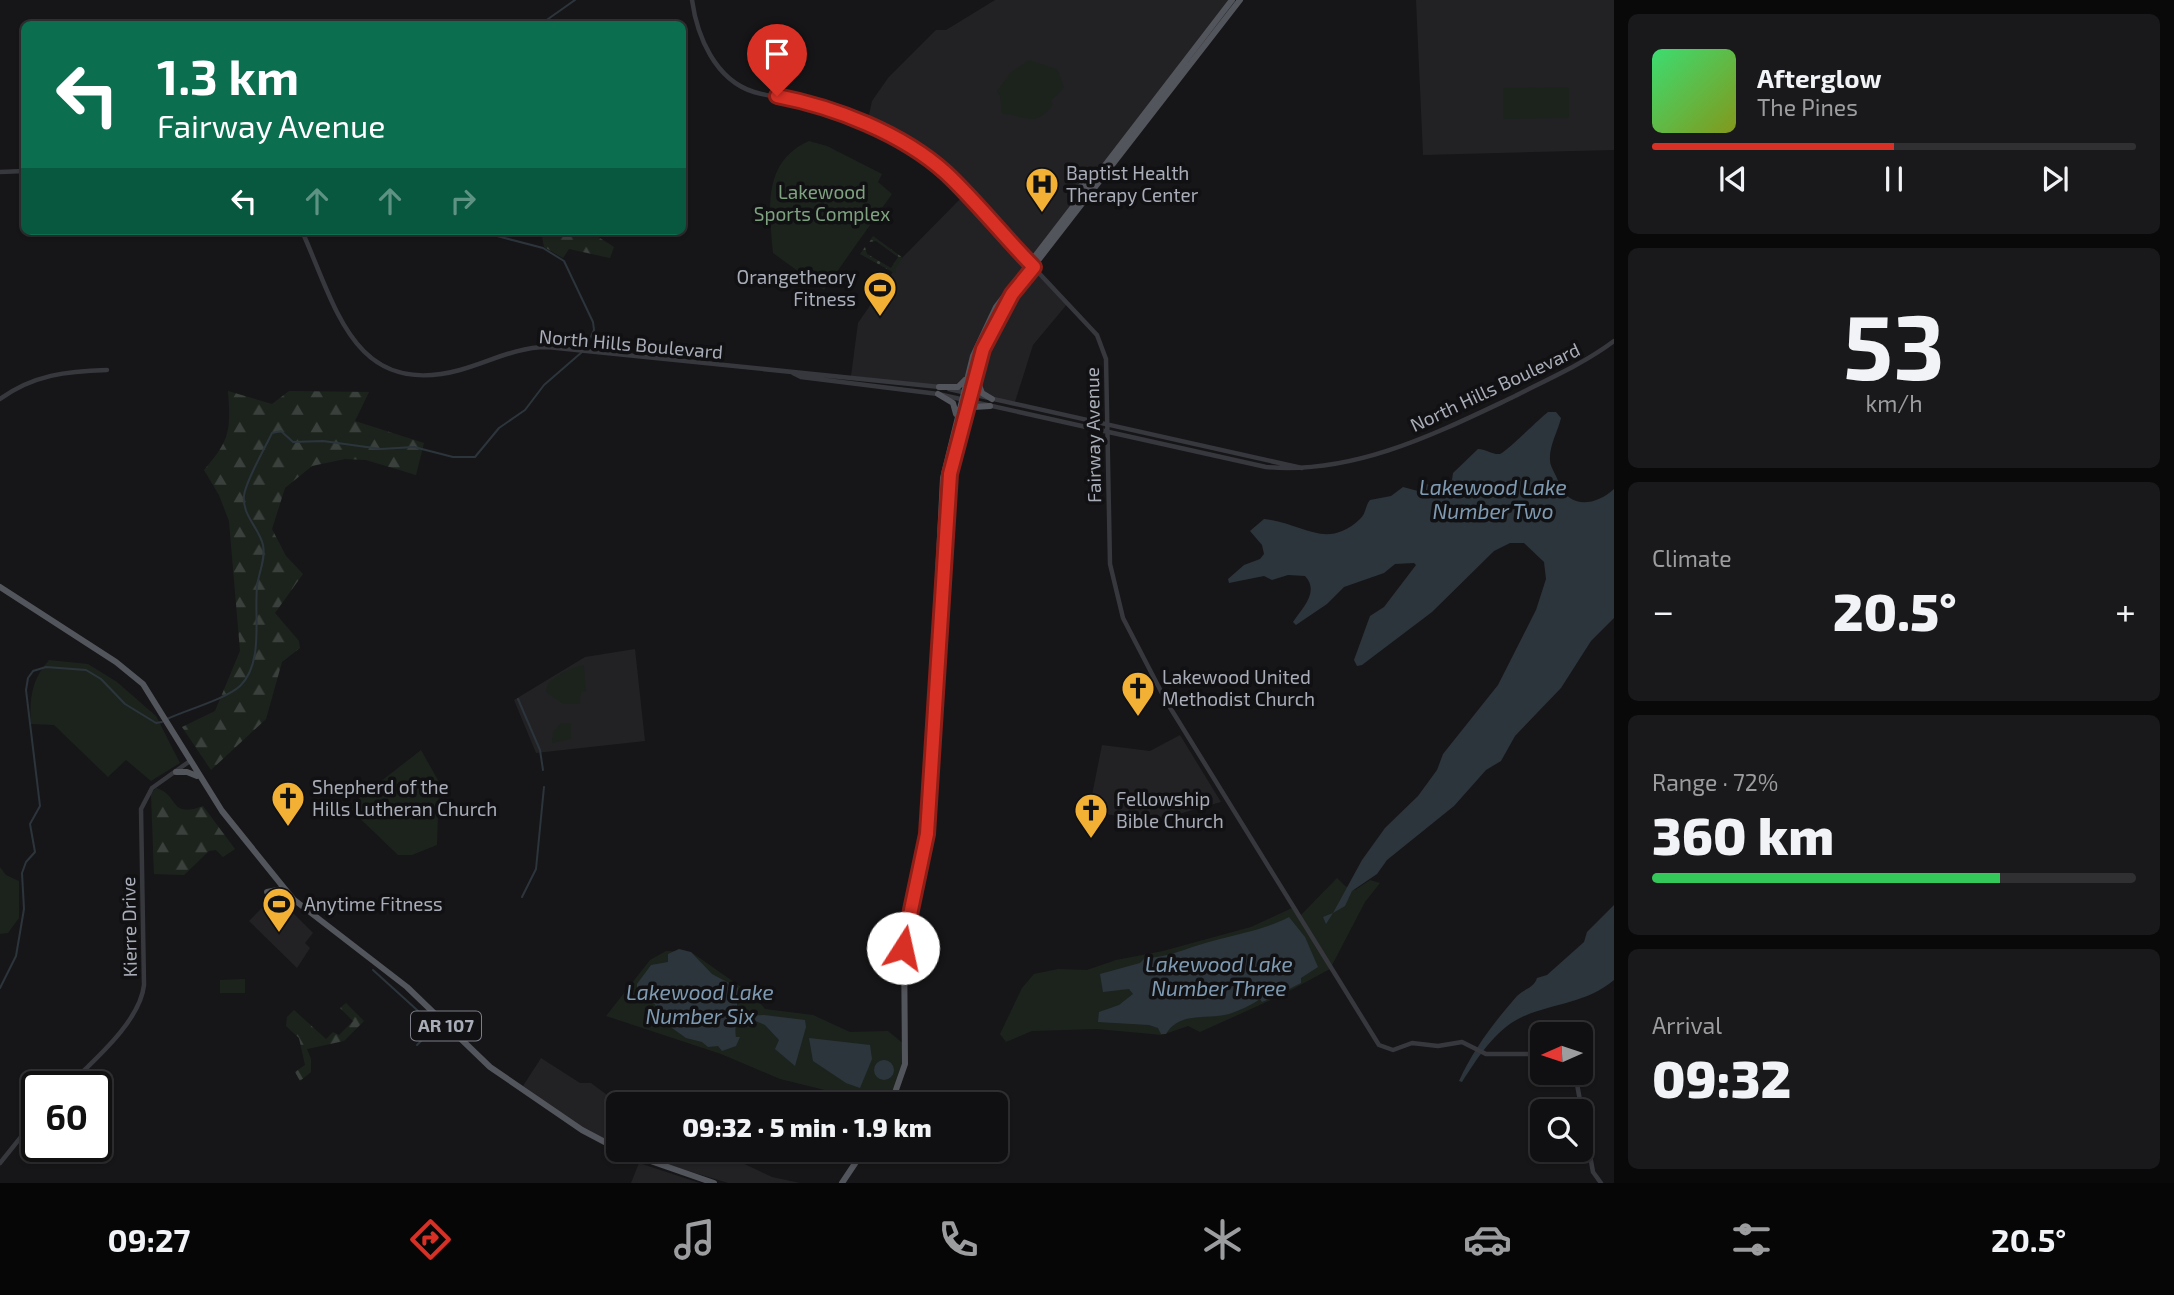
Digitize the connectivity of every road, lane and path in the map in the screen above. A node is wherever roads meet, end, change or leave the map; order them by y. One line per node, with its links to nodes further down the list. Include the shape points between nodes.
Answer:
1 (692, 0): 9 (street, Fairway Avenue, via 700,34 730,79 751,91 844,113 918,153 947,175)
2 (1232, 0): 4 (main road)
3 (1240, 0): 9 (main road)
4 (1104, 166): 7 (main road, via 1080,187); 9 (main road)
5 (21, 171): 6 (street)
6 (0, 172)
7 (1071, 189)
8 (304, 235): 13 (street, North Hills Boulevard, via 352,341 369,359 391,372 438,374 527,349 577,350)
9 (1032, 265): 12 (main road, via 991,331); 18 (street, Fairway Avenue, via 1102,345)
10 (1614, 341): 18 (street, North Hills Boulevard, via 1576,366 1426,437 1344,463 1266,467)
11 (107, 370): 15 (street, via 47,376)
12 (973, 372): 13 (main road, via 959,387); 14 (main road); 16 (main road)
13 (939, 390): 14 (street, North Hills Boulevard); 17 (main road, via 953,403)
14 (966, 397): 16 (street, North Hills Boulevard); 17 (main road)
15 (0, 399)
16 (991, 403): 17 (main road, via 974,407); 18 (street, North Hills Boulevard)
17 (961, 421): 28 (main road, via 946,501 927,834 903,948 905,1065)
18 (1107, 428): 25 (street, Fairway Avenue, via 1110,564 1129,632 1166,701 1379,1045 1388,1050 1418,1042 1437,1046 1462,1042 1484,1053)
19 (0, 587): 20 (main road, AR 107, via 126,669 159,706)
20 (190, 761): 21 (street, Kierre Drive); 22 (main road, AR 107)
21 (176, 772): 22 (main road, via 190,772); 26 (street, Kierre Drive, via 152,788 141,810 142,997 132,1016)
22 (201, 779): 23 (main road, AR 107)
23 (284, 889): 24 (main road); 30 (main road, AR 107, via 407,987 492,1069)
24 (267, 892)
25 (1530, 1054)
26 (82, 1071)
27 (1577, 1085): 36 (street, via 1593,1172)
28 (895, 1092)
29 (21, 1137): 33 (street)
30 (606, 1143)
31 (655, 1162): 34 (main road, AR 107)
32 (856, 1162): 35 (main road)
33 (0, 1163)
34 (714, 1183)
35 (842, 1183)
36 (1601, 1183)

